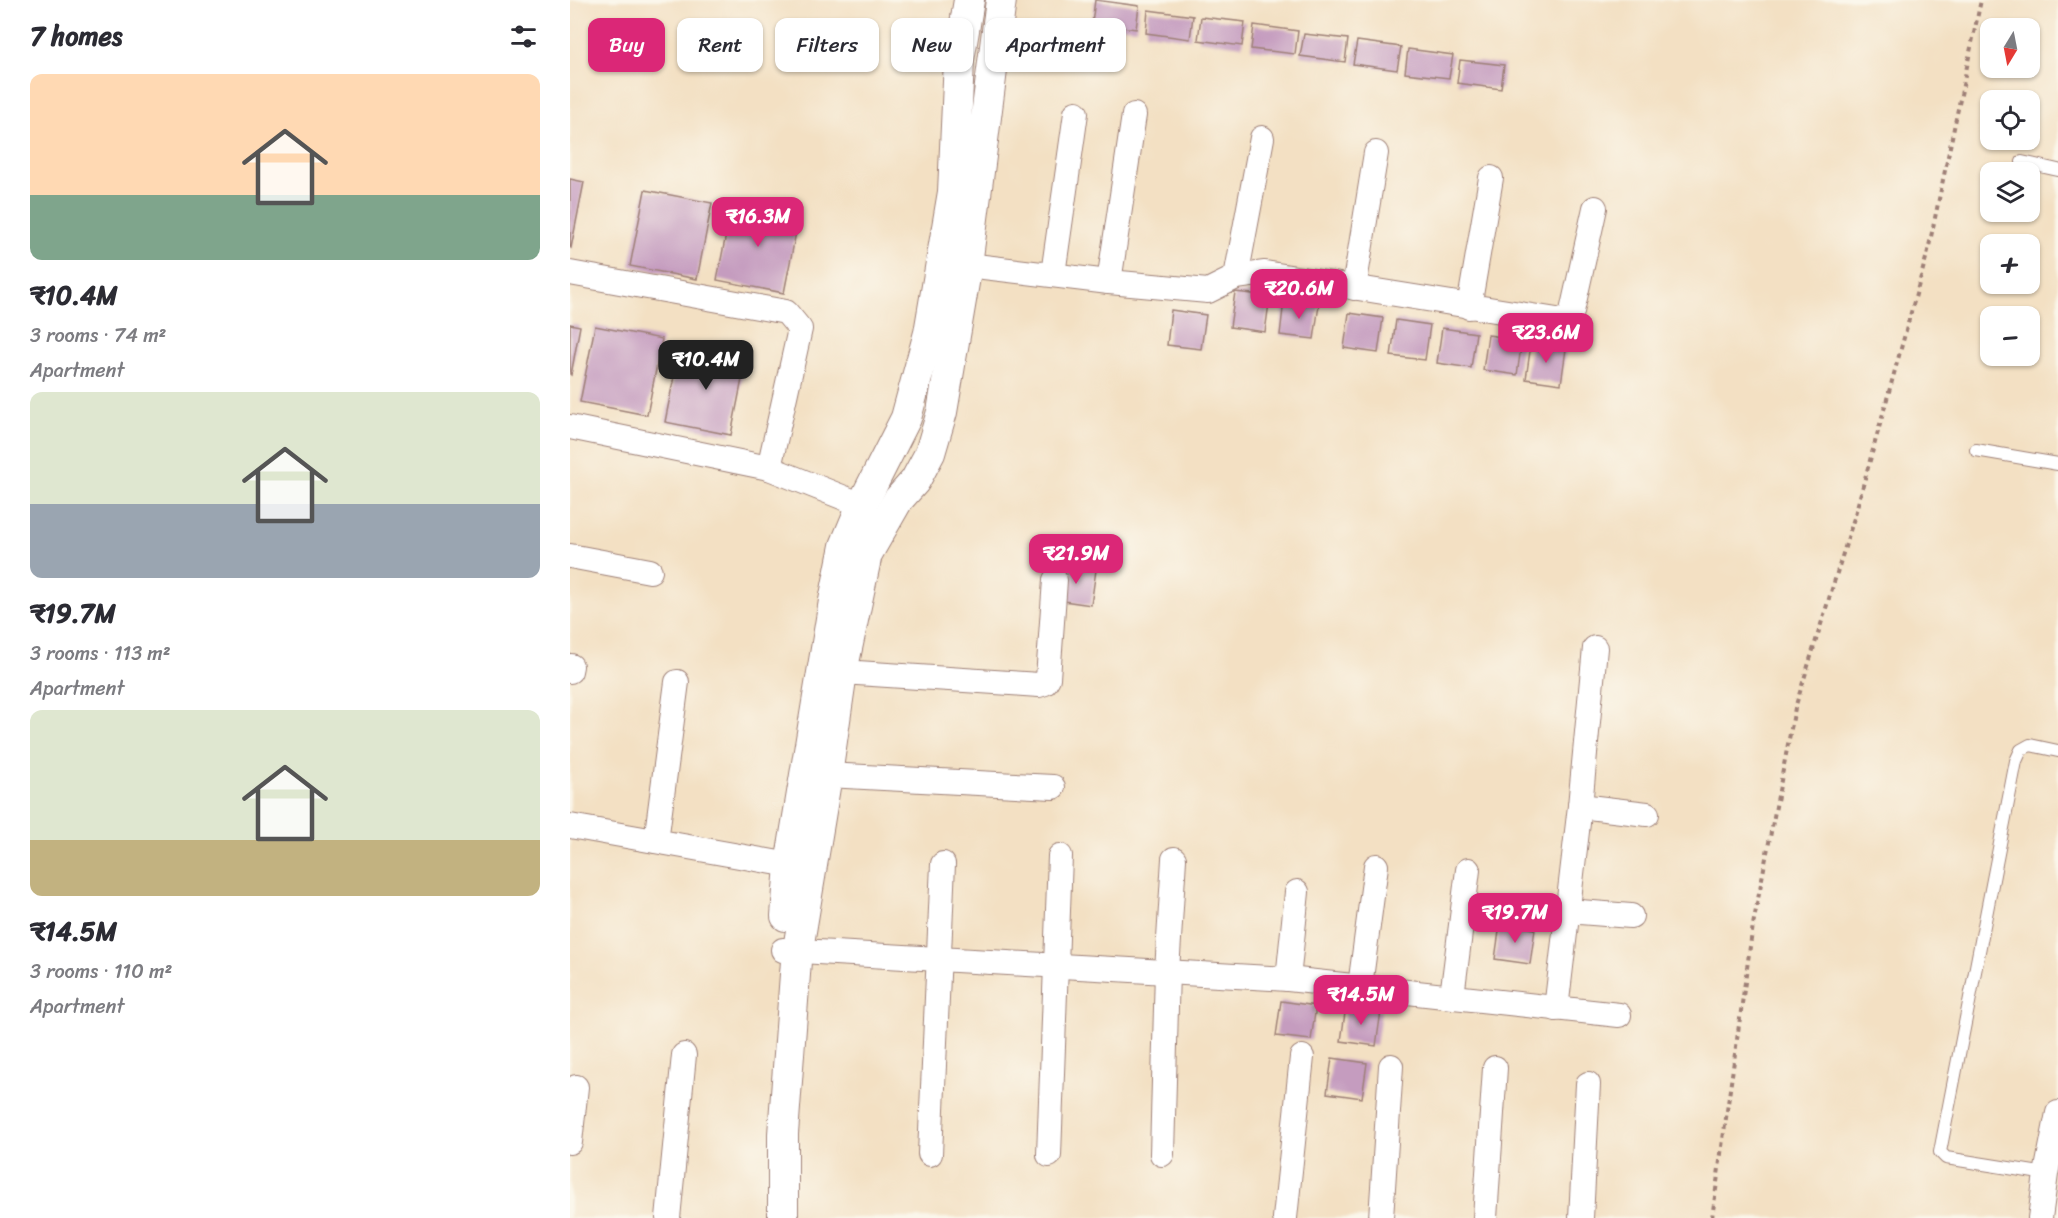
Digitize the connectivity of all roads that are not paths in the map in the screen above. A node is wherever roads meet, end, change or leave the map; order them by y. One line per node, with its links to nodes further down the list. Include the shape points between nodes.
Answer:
1 (969, 0): 21 (street, via 958,60 953,192 929,333 906,418)
2 (1001, 0): 11 (street)
3 (1076, 113): 13 (street)
4 (1134, 115): 15 (street)
5 (1262, 138): 14 (street)
6 (1376, 153): 16 (street)
7 (2040, 166): 8 (lane)
8 (2058, 170)
9 (1491, 178): 17 (street)
10 (1595, 208): 17 (street, via 1568,319)
11 (967, 264): 13 (street); 19 (street)
12 (570, 273): 23 (street, via 786,312 800,329)
13 (1053, 274): 15 (street)
14 (1236, 277): 15 (street, via 1208,291); 16 (street, via 1265,273)
15 (1109, 282)
16 (1354, 288): 17 (street)
17 (1469, 307)
18 (570, 427): 23 (street)
19 (935, 436): 21 (street); 25 (street, via 915,481)
20 (1976, 450): 22 (lane)
21 (885, 463): 24 (street)
22 (2058, 464)
23 (770, 468): 24 (street)
24 (862, 506): 25 (street)
25 (861, 541): 32 (street, via 867,554); 44 (street, via 834,601)
26 (570, 556): 27 (street)
27 (650, 571)
28 (1055, 580): 32 (street, via 1046,683)
29 (1595, 648): 37 (street)
30 (571, 666): 31 (street)
31 (570, 671)
32 (842, 672): 35 (street)
33 (677, 682): 40 (street)
34 (2058, 750): 70 (lane, via 2030,745 2016,761 1940,1152 1946,1158)
35 (827, 775): 36 (street); 50 (street)
36 (1053, 787)
37 (1580, 806): 38 (street); 48 (street)
38 (1647, 814)
39 (570, 826): 40 (street)
40 (656, 841): 44 (street)
41 (1060, 856): 52 (street)
42 (1174, 859): 53 (street)
43 (943, 864): 51 (street)
44 (790, 865): 50 (street)
45 (1376, 866): 55 (street)
46 (1468, 870): 56 (street)
47 (1297, 892): 54 (street)
48 (1567, 910): 49 (street); 57 (street)
49 (1631, 916)
50 (790, 951): 51 (street); 72 (street, via 767,1122); 73 (street)
51 (938, 960): 52 (street); 67 (street)
52 (1054, 967): 53 (street); 69 (street)
53 (1167, 971): 54 (street); 68 (street)
54 (1288, 979): 55 (street)
55 (1360, 986): 56 (street)
56 (1452, 996): 57 (street)
57 (1556, 1009): 58 (street)
58 (1619, 1015)
59 (684, 1055): 71 (street)
60 (1302, 1057): 74 (street)
61 (1392, 1066): 75 (street)
62 (1495, 1068): 76 (street)
63 (1588, 1084): 77 (street)
64 (576, 1087): 66 (street)
65 (2058, 1113): 70 (street)
66 (570, 1142)
67 (930, 1154)
68 (1162, 1154)
69 (1049, 1155)
70 (2046, 1174): 78 (street)
71 (668, 1218)
72 (765, 1218)
73 (783, 1218)
74 (1286, 1218)
75 (1381, 1218)
76 (1485, 1218)
77 (1581, 1218)
78 (2040, 1218)

